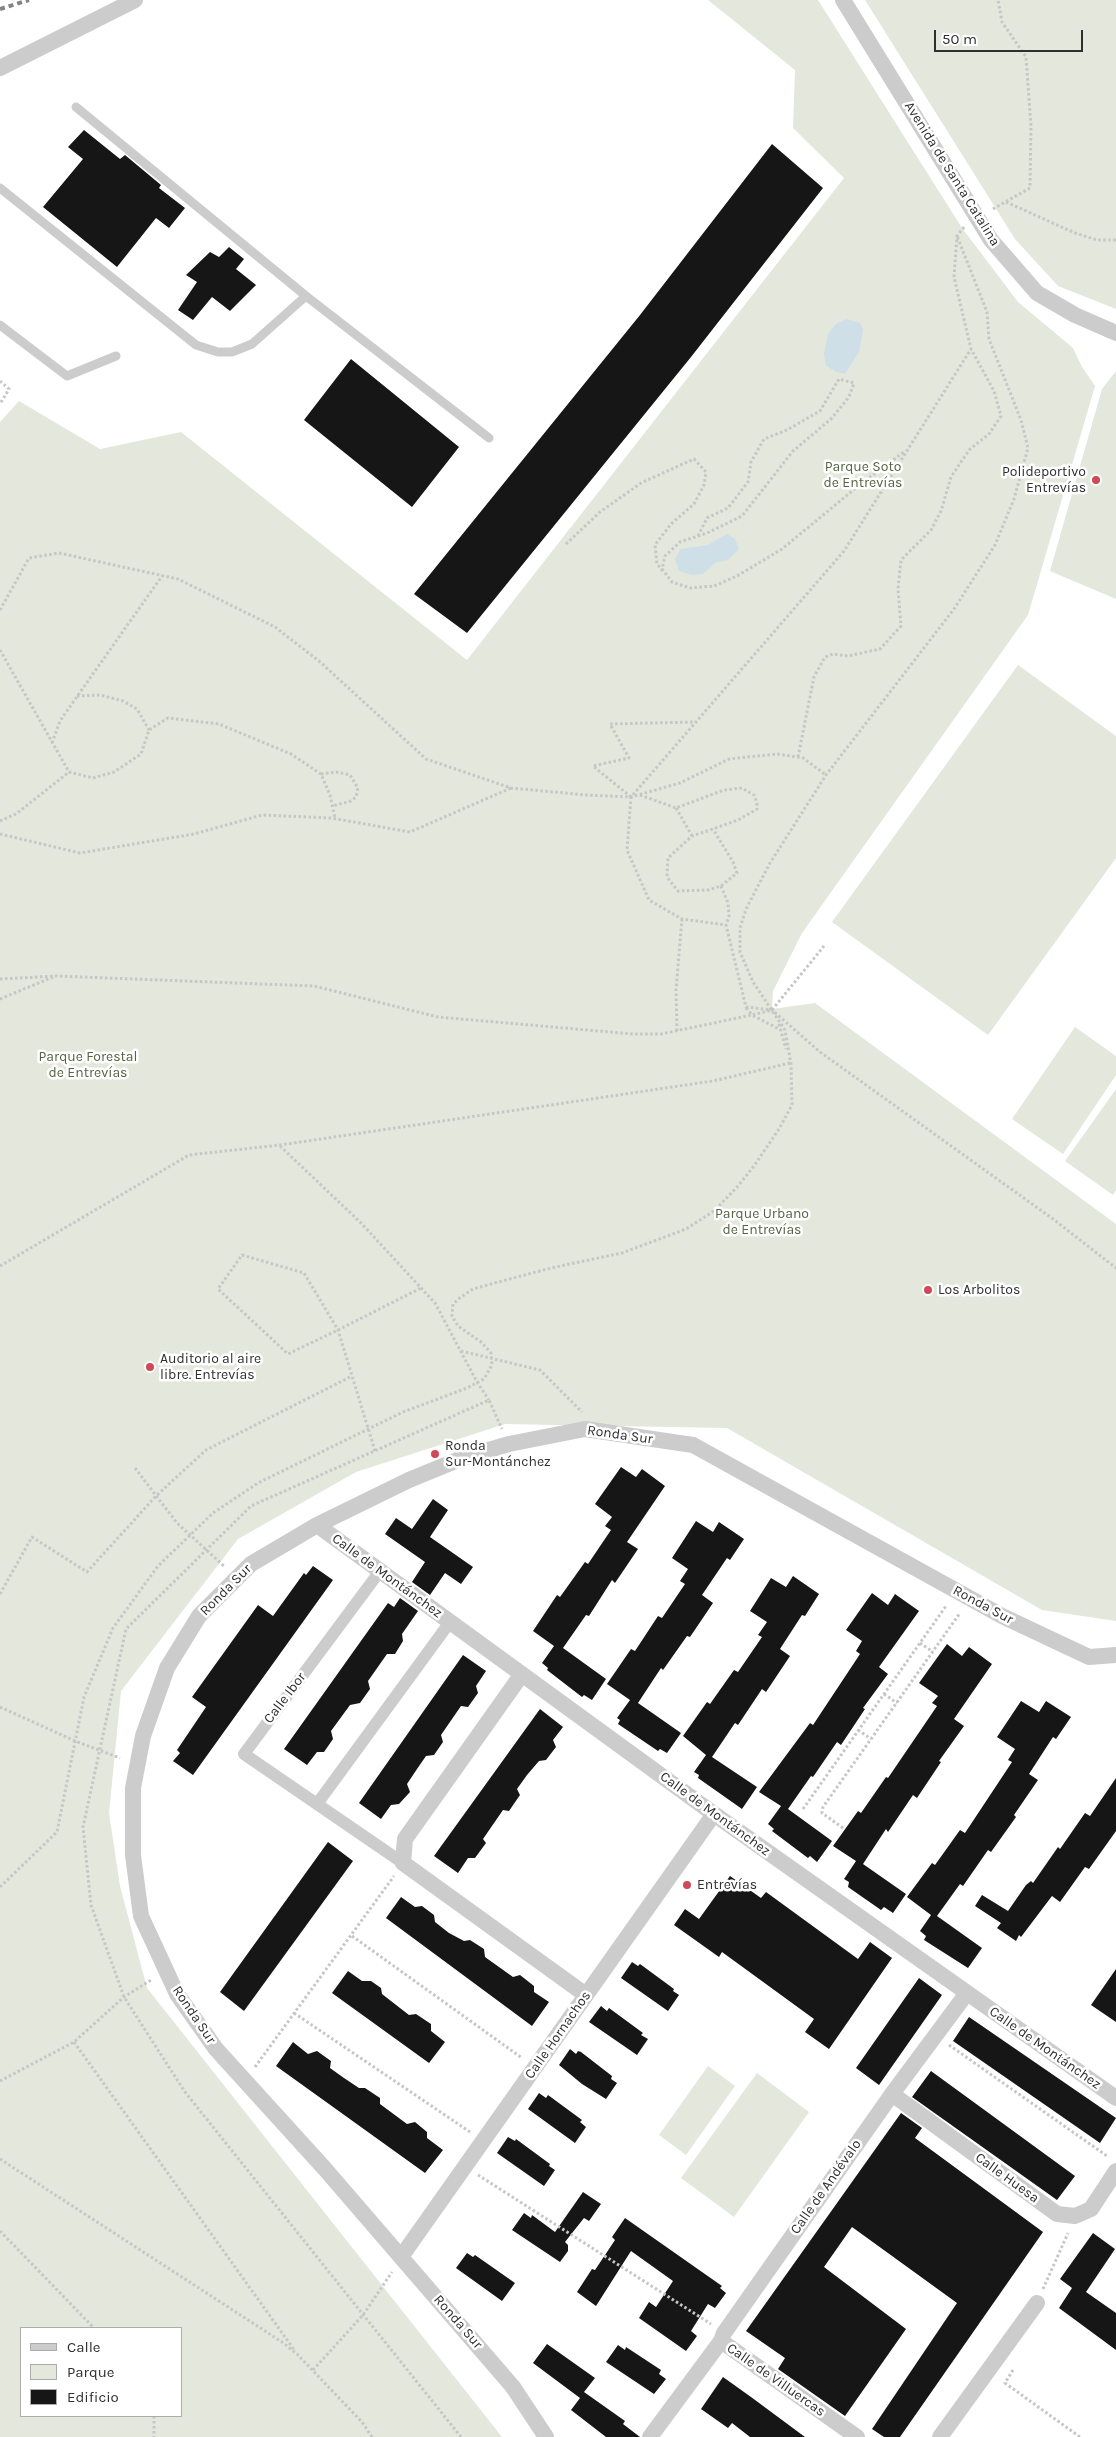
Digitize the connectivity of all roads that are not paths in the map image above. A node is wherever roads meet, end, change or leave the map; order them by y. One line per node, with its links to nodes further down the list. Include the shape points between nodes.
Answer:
1 (135, 0): 3 (street)
2 (843, 0): 8 (street, Avenida de Santa Catalina, via 991,240 1037,293)
3 (0, 68)
4 (76, 106): 6 (lane)
5 (0, 188): 6 (lane, via 196,345 218,352 232,352 252,344)
6 (306, 296): 10 (lane)
7 (0, 325): 9 (lane, via 67,376)
8 (1116, 333)
9 (116, 356)
10 (489, 438)
11 (317, 1525): 12 (street, Calle de Montánchez); 14 (street, Ronda Sur, via 440,1467 509,1444 586,1429 693,1445 964,1595 1089,1657); 24 (street, Ronda Sur, via 251,1564 199,1616 167,1668 143,1736 133,1788 133,1855 141,1916 177,1994 216,2049)
12 (380, 1570): 13 (street, Calle de Montánchez); 16 (street, Calle Ibor, via 244,1754)
13 (450, 1622): 15 (street, Calle de Montánchez); 16 (street)
14 (1116, 1655)
15 (522, 1674): 17 (street, Calle de Montánchez); 18 (street, via 406,1838)
16 (317, 1804): 18 (street, Calle Ibor)
17 (714, 1814): 19 (street, Calle de Montánchez); 20 (street, Calle Hornachos)
18 (403, 1863): 20 (street, Calle Ibor)
19 (967, 1993): 21 (street, Calle de Andévalo); 22 (street, Calle de Montánchez)
20 (586, 1995): 24 (street, Calle Hornachos)
21 (892, 2094): 23 (street, Calle Huesa, via 1057,2214 1075,2216 1091,2209); 26 (street, Calle de Andévalo)
22 (1116, 2098)
23 (1116, 2171)
24 (401, 2256): 27 (street, Ronda Sur, via 513,2387)
25 (1037, 2303): 30 (street)
26 (722, 2337): 28 (street, Calle de Andévalo); 29 (street, Calle de Villuercas)
27 (546, 2437)
28 (650, 2437)
29 (857, 2437)
30 (940, 2437)

